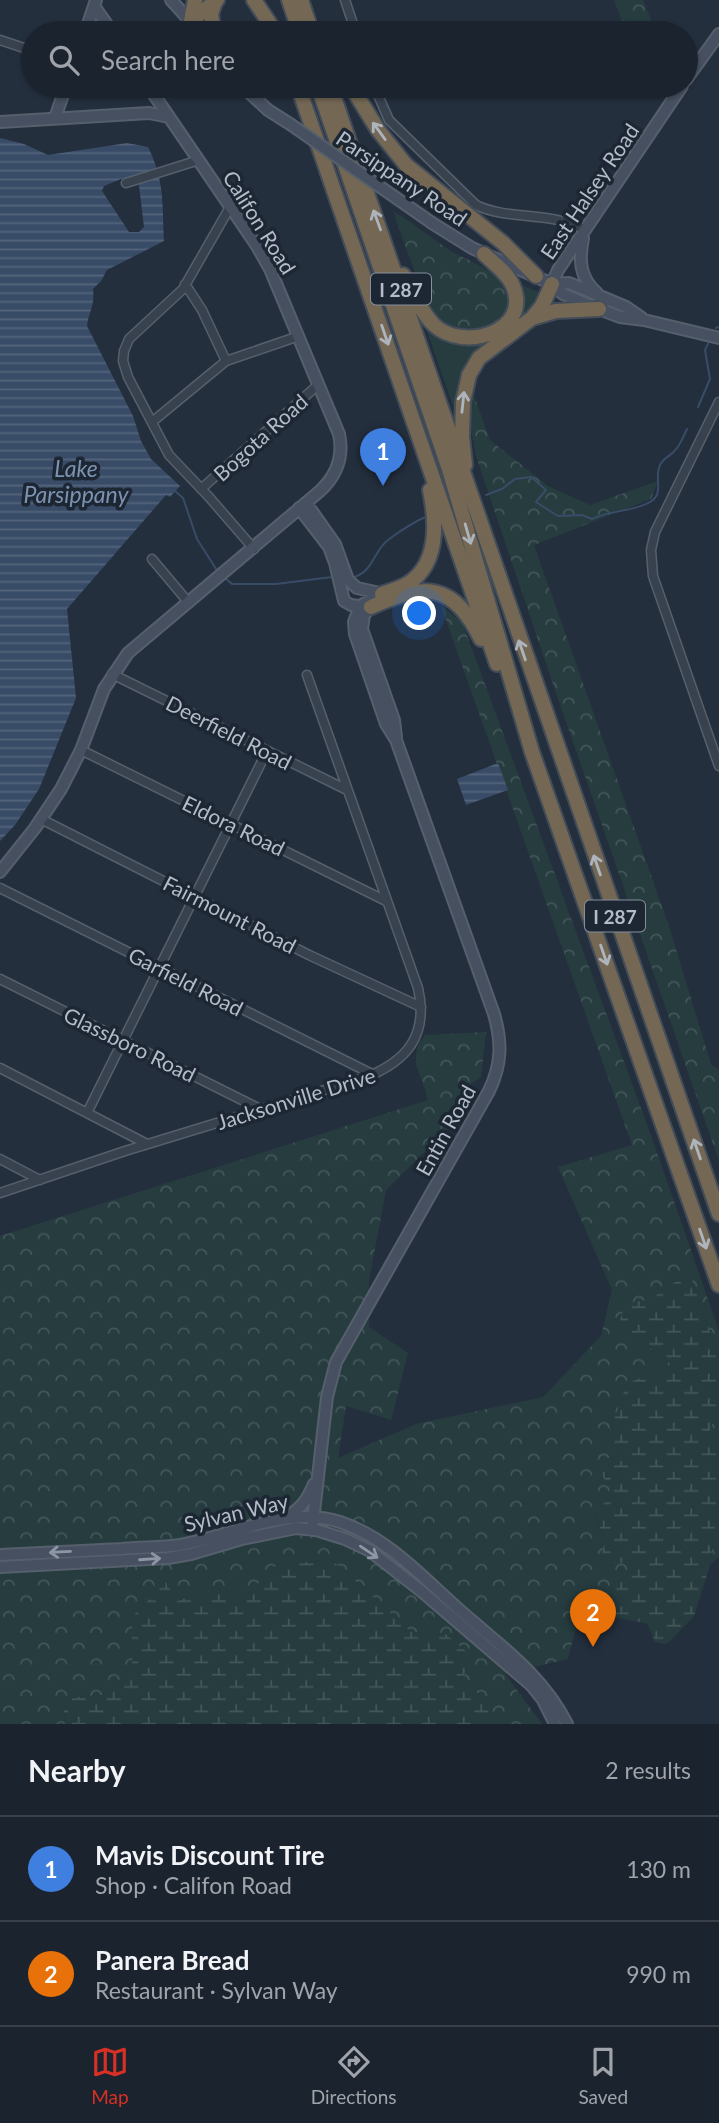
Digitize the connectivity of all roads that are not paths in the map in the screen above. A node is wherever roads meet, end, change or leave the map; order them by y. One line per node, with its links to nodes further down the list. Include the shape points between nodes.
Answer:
1 (171, 0): 12 (street)
2 (195, 0): 13 (highway)
3 (254, 0): 16 (highway)
4 (269, 0): 17 (highway)
5 (289, 0): 18 (highway)
6 (345, 0): 20 (street)
7 (216, 1): 14 (highway); 15 (highway)
8 (95, 3): 10 (street); 11 (street)
9 (303, 5): 19 (highway)
10 (89, 21)
11 (106, 21)
12 (190, 21)
13 (191, 21)
14 (192, 21)
15 (212, 21)
16 (269, 21)
17 (275, 21)
18 (296, 21)
19 (313, 21)
20 (352, 21)
21 (719, 34): 24 (street)
22 (0, 40): 23 (street)
23 (21, 47)
24 (698, 63)
25 (62, 98): 35 (street)
26 (156, 98): 34 (street, Califon Road)
27 (255, 98): 42 (street, Parsippany Road, bridge, via 432,223)
28 (302, 98): 54 (highway, I 287, one-way to 54)
29 (322, 98): 68 (highway, one-way to 68, via 449,469)
30 (334, 98): 41 (highway, I 287, one-way to 30)
31 (358, 98): 43 (highway, one-way to 31, via 407,164)
32 (379, 98): 40 (street, via 388,120 476,205 558,218)
33 (674, 98): 40 (street, East Halsey Road)
34 (169, 117): 35 (street, via 149,113); 37 (street, Califon Road)
35 (55, 118): 36 (street)
36 (0, 122)
37 (198, 160): 38 (street); 39 (street, Califon Road)
38 (126, 183)
39 (230, 207): 44 (street); 48 (street, Califon Road, via 270,269)
40 (584, 231): 45 (street, East Halsey Road); 46 (street, via 582,274)
41 (388, 250): 42 (highway, via 435,326 451,336 470,338 498,330 515,305 510,279); 56 (highway, I 287)
42 (484, 254): 43 (street, Parsippany Road)
43 (536, 276): 45 (street, Parsippany Road)
44 (186, 284): 50 (street); 53 (street, via 137,329 124,351 128,377)
45 (551, 284): 46 (street, Parsippany Road, via 563,294); 47 (highway)
46 (600, 303): 47 (highway); 49 (street, Parsippany Road, via 620,317)
47 (532, 318): 56 (highway, one-way to 47, via 462,418 469,375 479,358)
48 (299, 336): 50 (street); 51 (street, Califon Road)
49 (719, 338)
50 (226, 361): 53 (street)
51 (318, 384): 55 (street, Bogota Road); 57 (street, Califon Road, via 341,440 340,460 326,485)
52 (719, 402): 69 (street, via 655,531 651,550 653,576)
53 (152, 422): 55 (street, via 169,456)
54 (417, 428): 60 (highway, via 434,506 433,540 417,577); 63 (highway, I 287)
55 (201, 489): 58 (street)
56 (468, 494): 89 (highway, I 287, one-way to 56)
57 (303, 506): 58 (street); 60 (street, via 335,544 348,580 364,591); 62 (street, via 329,547 344,601)
58 (254, 549): 61 (street)
59 (152, 559): 61 (street)
60 (382, 594): 62 (street)
61 (189, 603): 64 (street, via 128,653)
62 (365, 606): 63 (highway, via 420,591 452,598 470,617 487,657); 91 (street, Entin Road, via 362,629 394,720 396,740 494,1014 500,1061 489,1091 336,1362)
63 (500, 672): 68 (highway, I 287, via 517,726)
64 (112, 674): 66 (street); 67 (street, Deerfield Road)
65 (307, 675): 70 (street, Jacksonville Drive)
66 (81, 750): 71 (street); 72 (street, Eldora Road)
67 (267, 751): 70 (street, Deerfield Road); 72 (street)
68 (532, 752): 90 (highway, I 287, one-way to 90)
69 (719, 766)
70 (346, 790): 76 (street, Jacksonville Drive)
71 (41, 819): 73 (street); 75 (street, Fairmount Road)
72 (231, 824): 75 (street); 76 (street, Eldora Road)
73 (0, 872)
74 (0, 888): 77 (street, Garfield Road)
75 (195, 895): 77 (street); 79 (street, Fairmount Road)
76 (386, 901): 79 (street, Jacksonville Drive)
77 (160, 968): 80 (street); 82 (street, Garfield Road)
78 (0, 979): 80 (street, Glassboro Road)
79 (421, 1007): 82 (street, Jacksonville Drive, via 407,1051 393,1065)
80 (123, 1041): 83 (street, Glassboro Road); 84 (street)
81 (0, 1068): 84 (street)
82 (372, 1074): 83 (street, Jacksonville Drive)
83 (260, 1109): 85 (street, Jacksonville Drive)
84 (87, 1113): 85 (street)
85 (147, 1144): 87 (street, Jacksonville Drive)
86 (0, 1158): 87 (street)
87 (40, 1180): 88 (street, Jacksonville Drive)
88 (0, 1193)
89 (719, 1214)
90 (719, 1285)
91 (319, 1471): 92 (street, Entin Road); 93 (street, via 308,1499 297,1511)
92 (315, 1516): 93 (street, Sylvan Way); 94 (street, Entin Road); 97 (street, Sylvan Way, via 340,1522 383,1543)
93 (278, 1520): 95 (street, Sylvan Way, one-way to 95, via 179,1545)
94 (312, 1530): 96 (street, Sylvan Way, one-way to 94, via 168,1558 296,1528); 97 (street, Sylvan Way, one-way to 97, via 370,1551)
95 (0, 1555)
96 (0, 1567)
97 (479, 1633): 98 (street, Sylvan Way, via 531,1685); 99 (street, Sylvan Way, via 537,1677)
98 (555, 1724)
99 (566, 1724)

